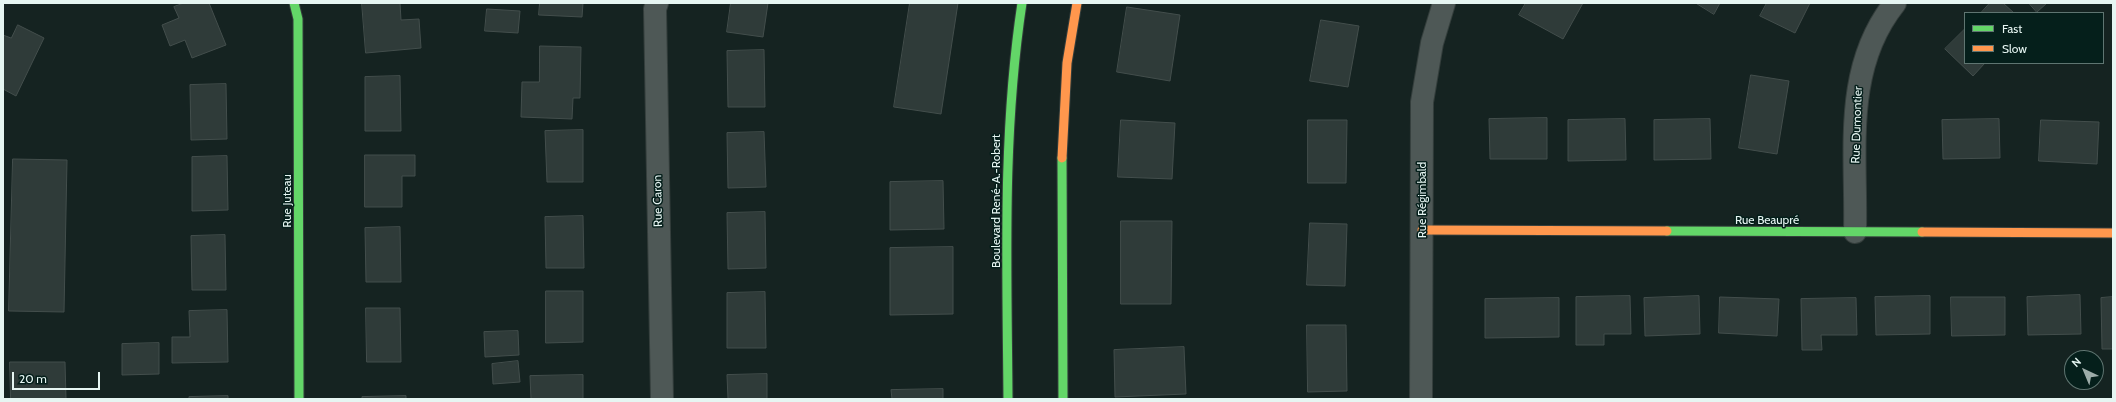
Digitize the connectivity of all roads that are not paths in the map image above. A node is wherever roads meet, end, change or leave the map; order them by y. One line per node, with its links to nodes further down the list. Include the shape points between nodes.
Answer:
1 (294, 3): 10 (street, Rue Juteau, via 298,19)
2 (657, 3): 11 (street, Rue Caron, via 655,9)
3 (1022, 3): 12 (street, Boulevard René-A.-Robert, via 1015,46 1008,137)
4 (1076, 3): 13 (street, via 1064,114)
5 (1444, 3): 7 (street, Rue Régimbald, via 1432,43 1422,102)
6 (1895, 3): 8 (street, Rue Dumontier, via 1874,35 1864,61 1858,88)
7 (1422, 230): 8 (street, Rue Beaupré); 14 (street, Rue Régimbald)
8 (1855, 232): 9 (street, Rue Beaupré)
9 (2113, 232)
10 (299, 399)
11 (662, 399)
12 (1008, 399)
13 (1063, 399)
14 (1421, 399)

